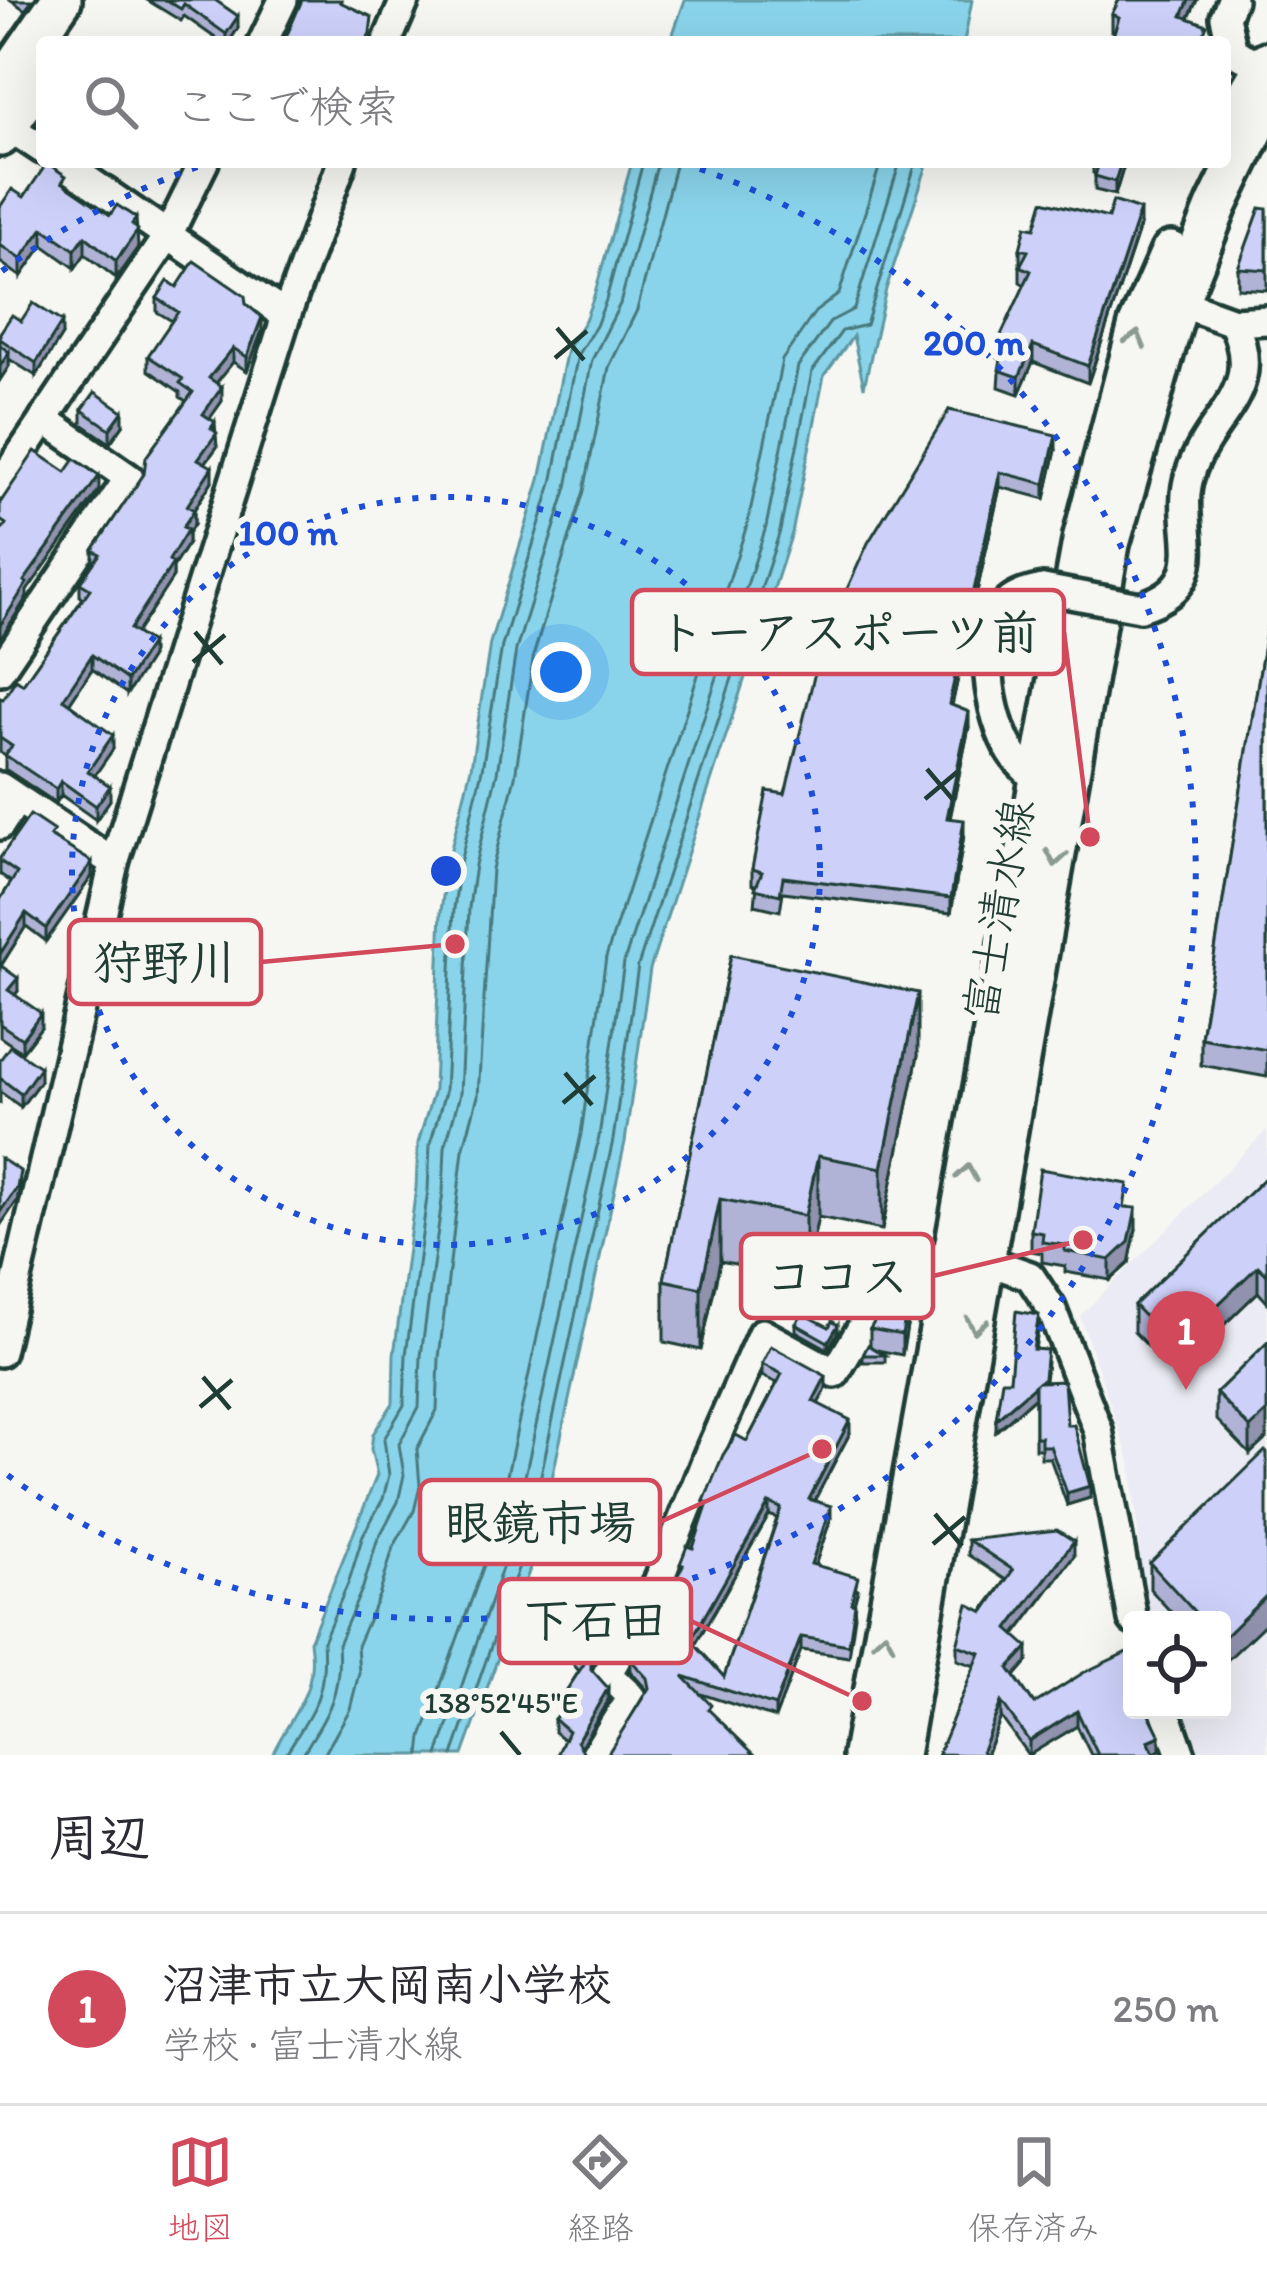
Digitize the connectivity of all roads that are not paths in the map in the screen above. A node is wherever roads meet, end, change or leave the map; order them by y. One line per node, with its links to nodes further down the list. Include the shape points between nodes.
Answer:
1 (61, 0): 6 (main road)
2 (92, 0): 7 (main road)
3 (284, 0): 8 (street)
4 (405, 0): 9 (street)
5 (1232, 0): 10 (street)
6 (43, 36)
7 (68, 36)
8 (266, 36)
9 (390, 36)
10 (1230, 36)
11 (1231, 42): 13 (street)
12 (36, 50): 15 (main road)
13 (1266, 75): 16 (main road); 18 (main road, 富士清水線)
14 (36, 81): 15 (main road)
15 (2, 118): 17 (street)
16 (1231, 126)
17 (36, 144)
18 (1231, 166)
19 (70, 168): 24 (street)
20 (201, 168): 24 (street)
21 (340, 168): 26 (street)
22 (1207, 168): 32 (main road, 富士清水線, one-way to 22, via 1084,536 1139,325)
23 (1230, 168): 25 (main road, 富士清水線)
24 (168, 235): 26 (street); 29 (street)
25 (1178, 302): 28 (street); 36 (main road, 富士清水線, one-way to 36, via 1109,544)
26 (286, 316): 35 (street)
27 (1267, 320): 28 (street)
28 (1233, 322): 32 (street, bridge, via 1262,362 1257,391 1191,469 1183,577 1140,607 1042,589 1016,597 988,644 1001,727)
29 (44, 419): 30 (street); 31 (street, via 129,478)
30 (0, 484)
31 (0, 670)
32 (1037, 781): 36 (main road, 富士清水線, one-way to 32)
33 (9, 793): 34 (street); 35 (street)
34 (0, 825)
35 (114, 862): 37 (street)
36 (970, 1258): 38 (street, via 1030,1276 1051,1308 1098,1430); 40 (street, via 914,1260 893,1275 835,1373 762,1334 650,1602 607,1674 631,1697); 41 (main road, 富士清水線, one-way to 36); 42 (main road, 富士清水線, one-way to 42)
37 (0, 1352)
38 (1131, 1611)
39 (1168, 1719): 43 (street)
40 (595, 1755)
41 (863, 1755)
42 (898, 1755)
43 (1181, 1755)

